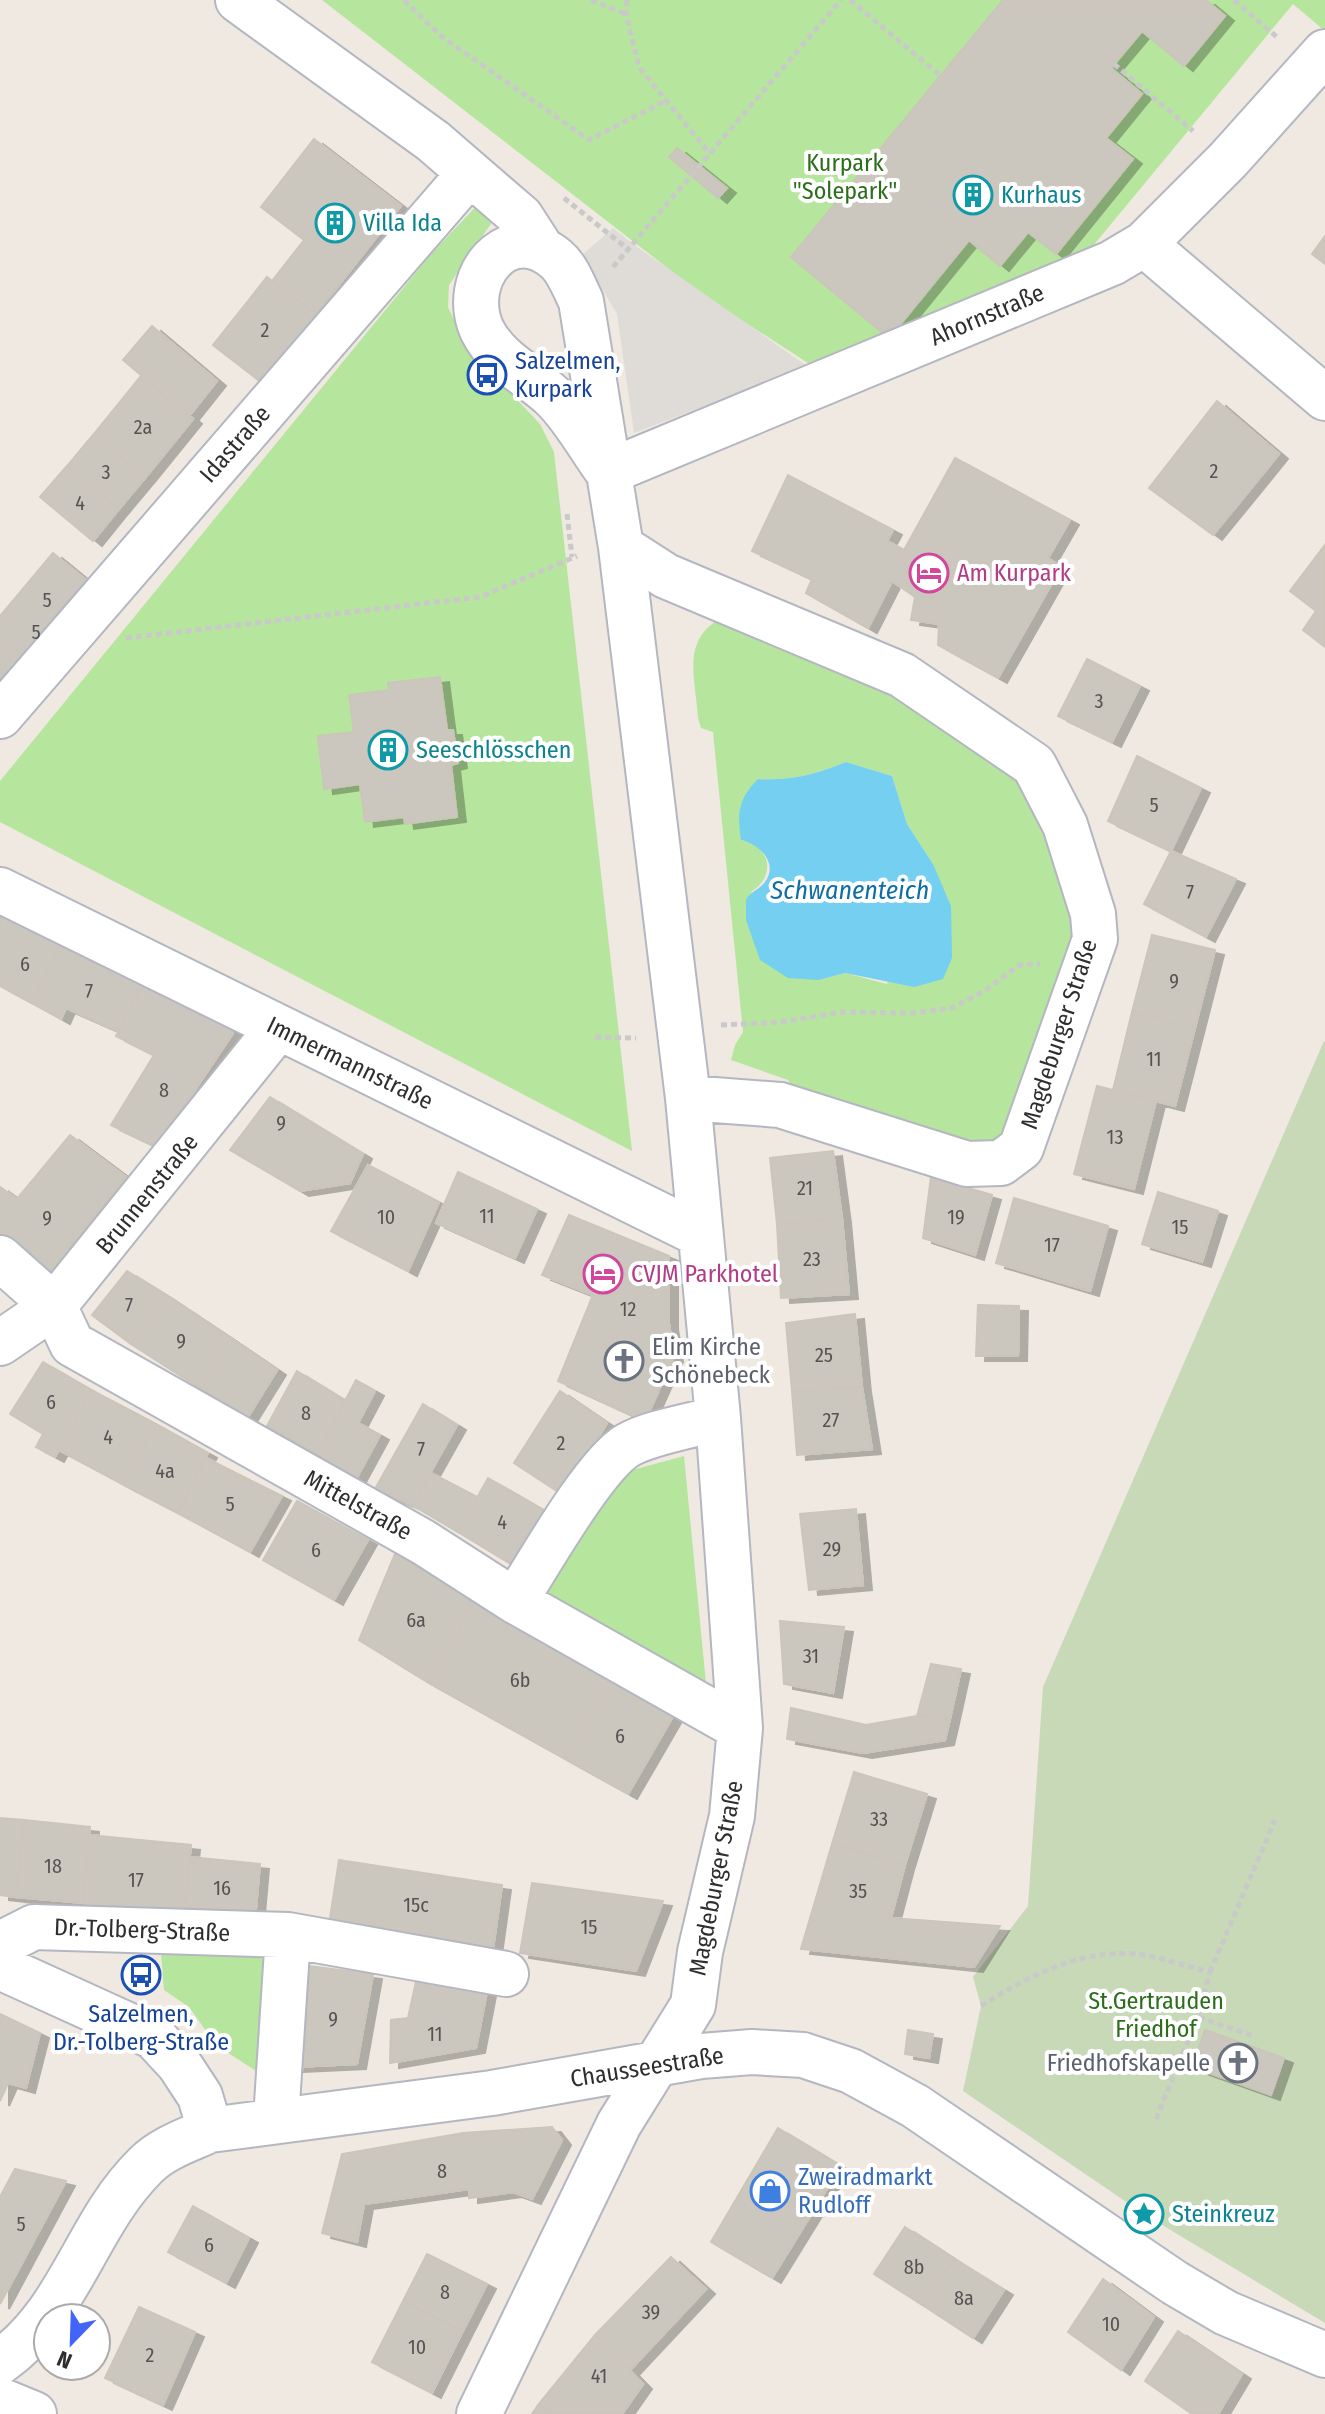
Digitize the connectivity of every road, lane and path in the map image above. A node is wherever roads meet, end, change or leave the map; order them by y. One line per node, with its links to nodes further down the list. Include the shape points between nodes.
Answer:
1 (238, 0): 15 (street)
2 (404, 0): 12 (path, via 441,36 589,140)
3 (591, 0): 8 (path)
4 (627, 0): 8 (path)
5 (841, 0): 13 (path)
6 (850, 0): 11 (path)
7 (1234, 0): 9 (path)
8 (626, 14): 12 (path, via 639,67)
9 (1319, 60): 14 (street, Ahornstraße)
10 (1114, 64): 14 (path)
11 (941, 76)
12 (667, 100): 13 (path)
13 (710, 154): 18 (path)
14 (1228, 160): 16 (street, Ahornstraße)
15 (470, 173): 17 (street, via 521,217); 22 (street, Idastraße)
16 (1144, 244): 19 (street); 20 (street, Ahornstraße, via 1112,263)
17 (541, 248): 18 (street, Magdeburger Straße, via 566,270); 20 (street, Magdeburger Straße, via 513,248 487,262 474,295 477,312 483,331 505,361 555,398)
18 (581, 301): 20 (street, Magdeburger Straße)
19 (1325, 398)
20 (608, 472): 21 (street, Magdeburger Straße)
21 (621, 547): 22 (path, via 572,557 480,597 137,640); 25 (street, Magdeburger Straße, via 666,576 902,675 1034,765 1065,825 1093,914 1095,939); 27 (street, Magdeburger Straße)
22 (71, 632): 23 (street, Idastraße)
23 (0, 716)
24 (0, 890): 26 (street, Immermannstraße)
25 (1088, 961): 27 (path, via 1019,965 965,1003 940,1010 842,1012); 28 (street, Magdeburger Straße, via 1021,1148 1001,1163 967,1164 780,1105)
26 (278, 1028): 29 (street, Immermannstraße); 31 (street, Brunnenstraße)
27 (680, 1029): 28 (street, Magdeburger Straße)
28 (688, 1098): 29 (street, Magdeburger Straße)
29 (701, 1235): 33 (street, Magdeburger Straße)
30 (0, 1258): 31 (street, Mittelstraße)
31 (54, 1306): 32 (street, Brunnenstraße); 34 (street, Mittelstraße, via 72,1344 423,1542)
32 (0, 1343)
33 (718, 1418): 34 (street, via 628,1445 576,1505); 35 (street, Magdeburger Straße)
34 (515, 1601): 35 (street, Mittelstraße)
35 (740, 1728): 45 (street, Magdeburger Straße, via 732,1816 693,2005)
36 (1275, 1820): 40 (path)
37 (288, 1935): 38 (street, Dr.-Tolberg-Straße, via 34,1927); 41 (street, Dr.-Tolberg-Straße); 46 (street)
38 (0, 1944)
39 (0, 1967): 48 (street, via 154,2037 200,2096)
40 (1210, 1972): 42 (path, via 1141,1955 1083,1958 1023,1979); 43 (path)
41 (506, 1974)
42 (981, 2006)
43 (1198, 2017): 44 (path); 47 (path)
44 (1256, 2037)
45 (657, 2064): 46 (street, Chausseestraße, via 492,2093); 49 (street, Chausseestraße, via 730,2053 784,2053 851,2071 915,2106 1200,2298); 53 (street, Magdeburger Straße, via 619,2124)
46 (276, 2119): 48 (street, Chausseestraße)
47 (1156, 2119)
48 (210, 2130): 50 (street, Chausseestraße, via 148,2163 98,2232 55,2308 30,2340)
49 (1325, 2355)
50 (0, 2362)
51 (0, 2400): 52 (street)
52 (34, 2414)
53 (479, 2414)

